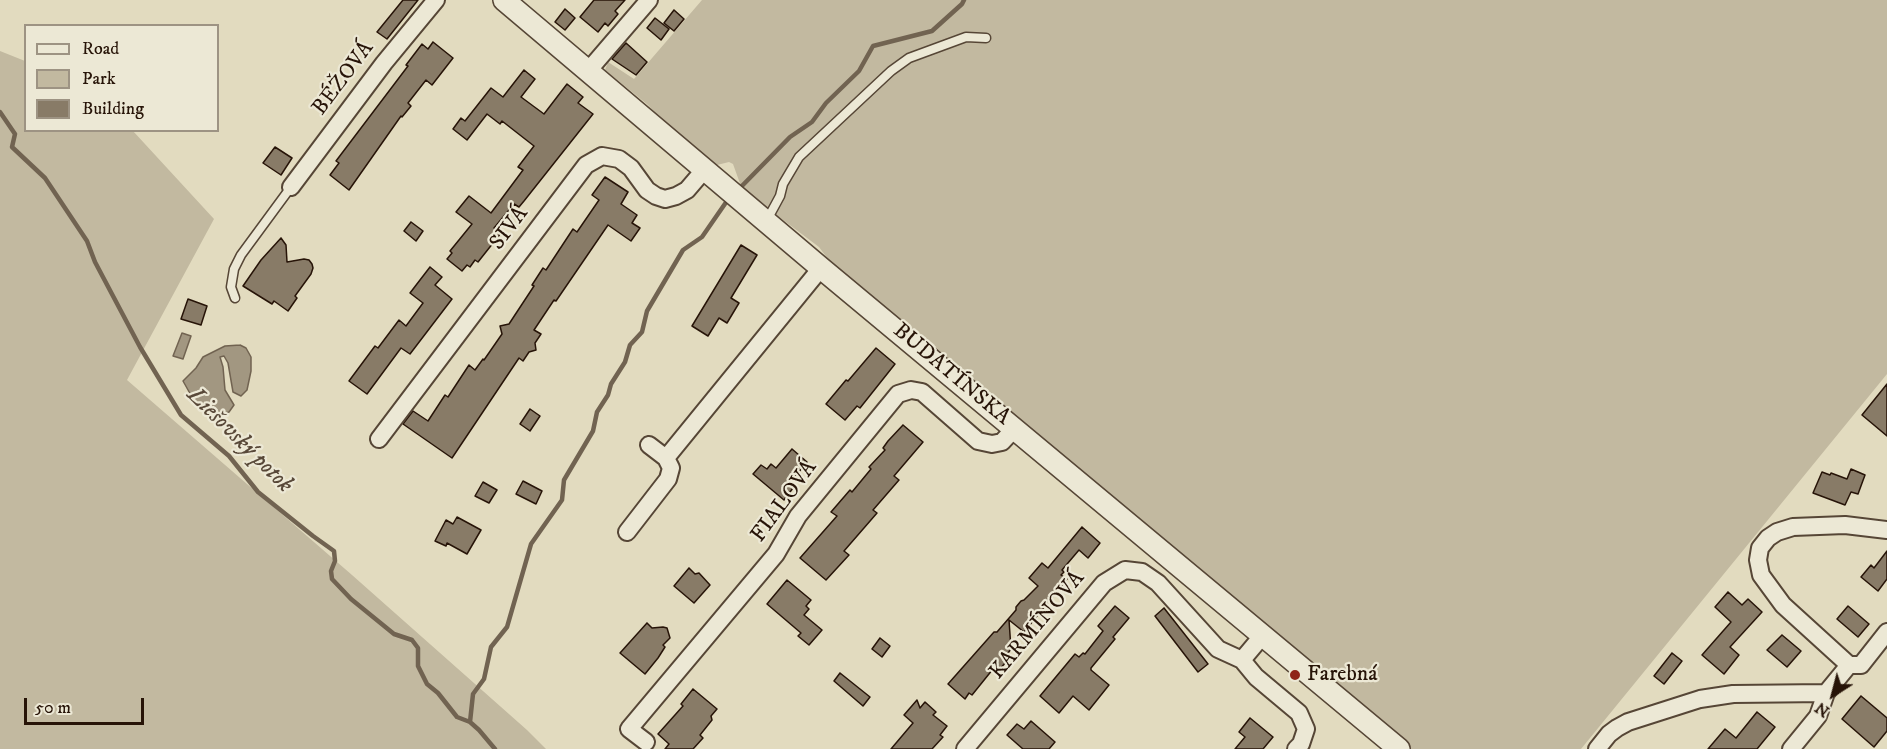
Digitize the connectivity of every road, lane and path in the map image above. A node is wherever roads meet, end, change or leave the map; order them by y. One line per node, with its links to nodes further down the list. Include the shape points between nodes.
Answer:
1 (436, 0): 7 (street, BÉŽOVÁ)
2 (504, 0): 5 (street, BUDATÍNSKA)
3 (649, 0): 5 (street)
4 (986, 38): 8 (lane, via 966,37 909,58 891,71 799,157)
5 (588, 71): 6 (street, BUDATÍNSKA)
6 (705, 169): 8 (street, BUDATÍNSKA); 12 (street, SIVÁ, via 687,190 665,199 647,190 619,159 602,156 586,165)
7 (291, 187): 10 (lane, via 237,262 231,287)
8 (767, 221): 9 (street, BUDATÍNSKA)
9 (821, 268): 11 (street, BUDATÍNSKA); 14 (street)
10 (235, 298)
11 (1015, 428): 18 (street, BUDATÍNSKA); 22 (street, FIALOVÁ, via 1002,442 978,441 922,392 898,394 798,516 776,554 629,729)
12 (379, 439)
13 (649, 445): 14 (street)
14 (666, 458): 16 (street, via 671,468 668,479)
15 (1887, 530): 20 (street, via 1845,525 1793,527 1777,532 1760,548 1761,575 1772,591)
16 (627, 532)
17 (1887, 632): 20 (street, via 1861,664)
18 (1263, 635): 19 (street); 25 (street, BUDATÍNSKA)
19 (1242, 660): 23 (street, KARMÍNOVÁ, via 1218,649 1158,583 1142,572 1125,570 1104,582); 24 (street, via 1299,713 1306,729)
20 (1849, 665): 21 (street)
21 (1826, 693): 26 (street, via 1733,694 1700,699 1628,722); 27 (street, via 1818,716)
22 (646, 742)
23 (965, 749)
24 (1296, 749)
25 (1399, 749)
26 (1597, 749)
27 (1791, 749)

